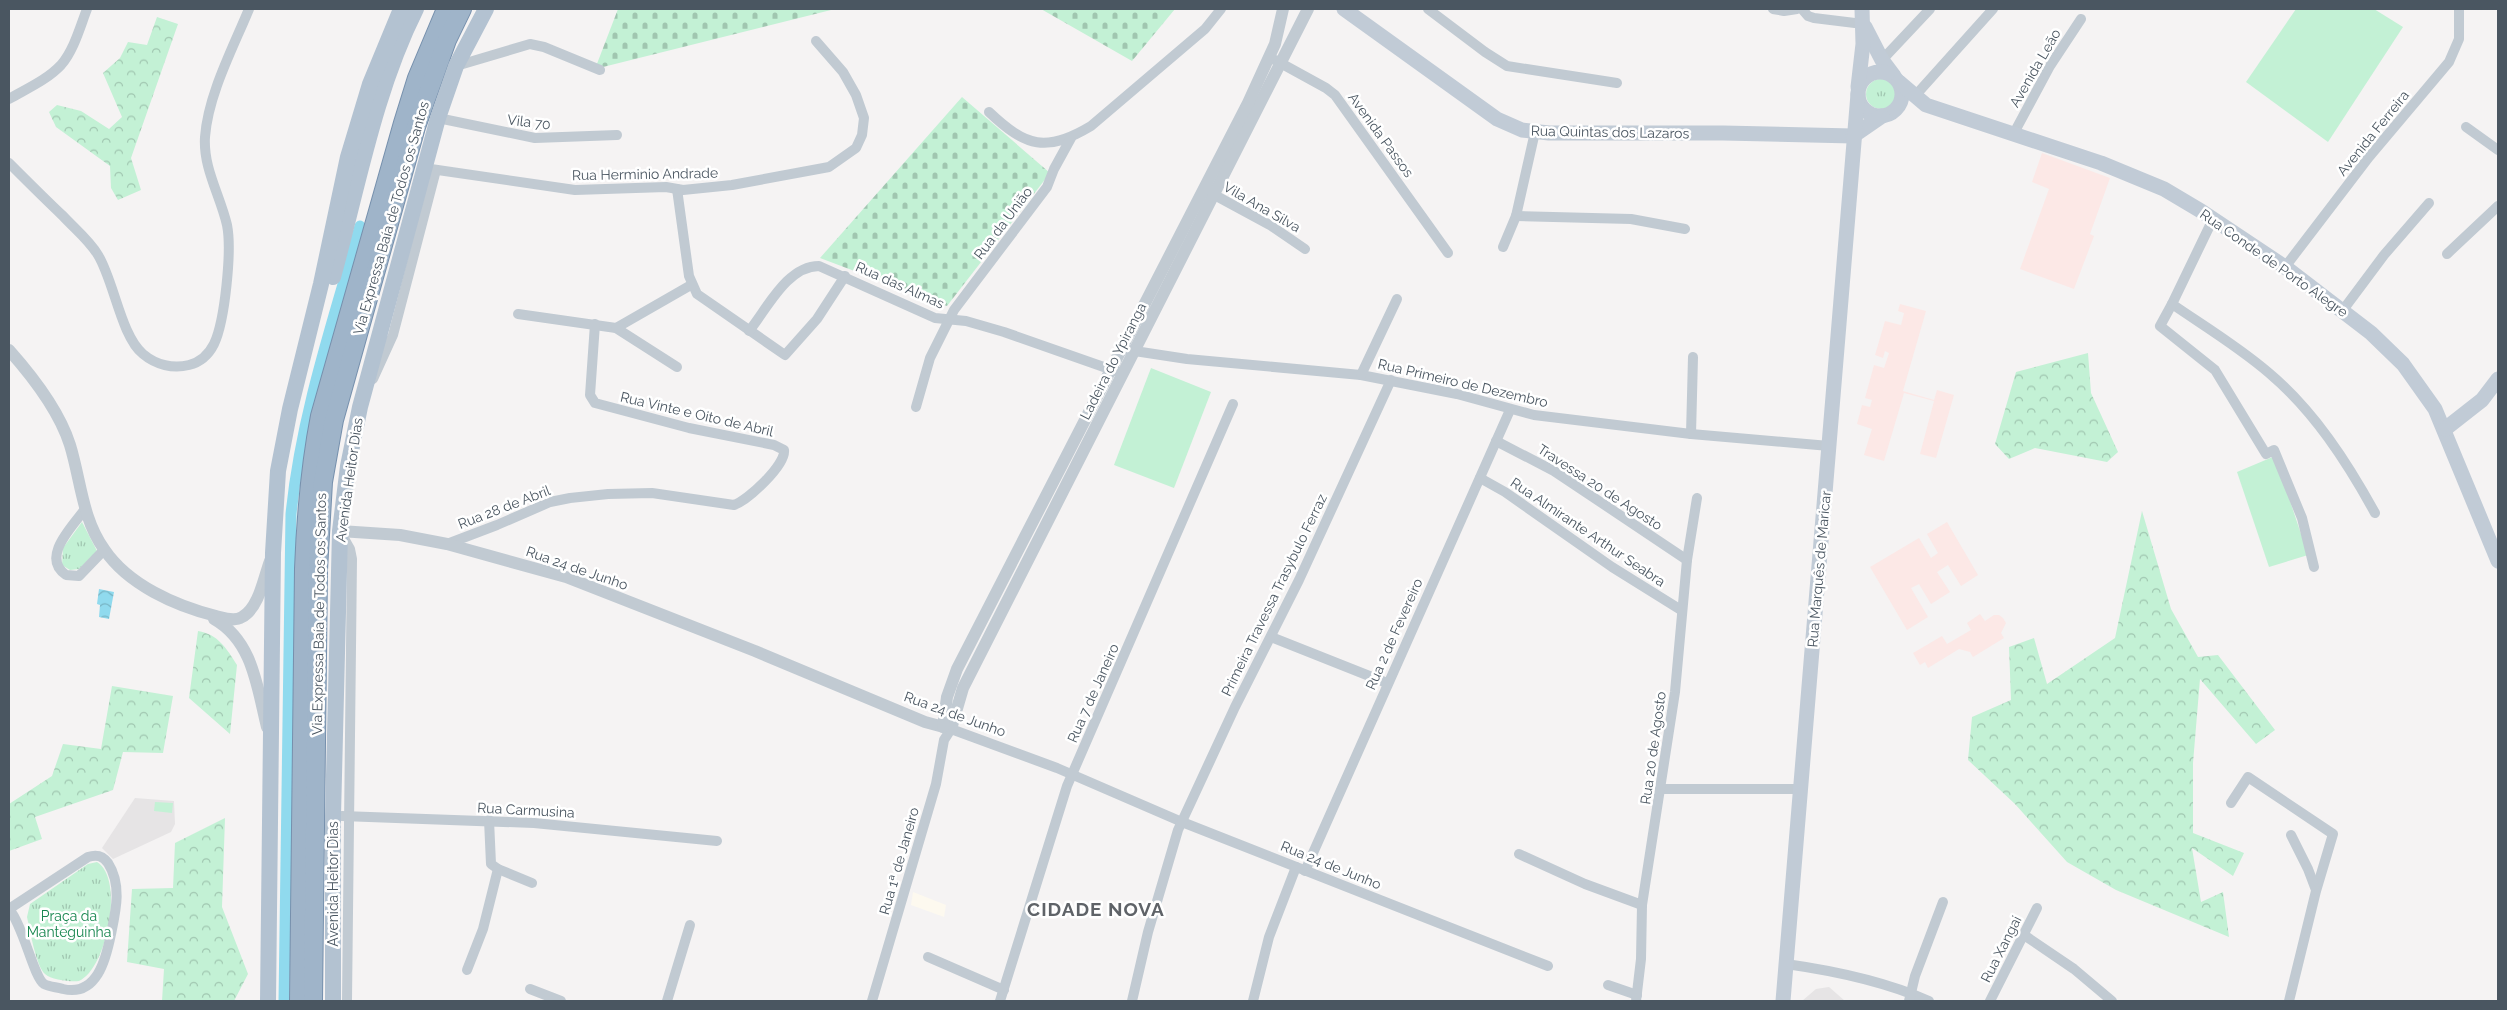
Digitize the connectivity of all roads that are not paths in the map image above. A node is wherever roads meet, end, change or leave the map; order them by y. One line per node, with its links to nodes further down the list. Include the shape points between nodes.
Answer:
1 (87, 9): 30 (street, via 62,64)
2 (248, 9): 42 (street, via 207,122 206,155 227,225 229,255 218,333 209,353 202,359 190,365 173,367 151,360 142,353 128,331 107,274 90,243)
3 (401, 9): 69 (main road, via 358,121)
4 (416, 9): 69 (main road, via 388,76 329,289)
5 (446, 9): 26 (highway, Via Expressa Baía de Todos os Santos)
6 (462, 9): 26 (highway, Via Expressa Baía de Todos os Santos)
7 (486, 9): 24 (main road, Avenida Heitor Dias)
8 (1221, 9): 40 (street, via 1205,29 1091,126)
9 (1283, 9): 22 (street, Ladeira do Ypiranga)
10 (1308, 9): 22 (street, Ladeira do Ypiranga)
11 (1344, 9): 36 (main road, Rua Quintas dos Lazaros, via 1497,119)
12 (1428, 9): 28 (street, via 1507,66)
13 (1773, 9): 14 (street)
14 (1797, 9)
15 (1802, 9): 19 (street, via 1814,18)
16 (1930, 9): 23 (street)
17 (1993, 9): 31 (street)
18 (2459, 9): 55 (street, Avenida Ferreira, via 2459,39 2449,62 2369,157)
19 (1859, 18): 23 (main road, Rua Conde de Porto Alegre); 29 (main road, Rua Marquês de Maricar)
20 (2081, 19): 37 (street, Avenida Leão, via 2050,66)
21 (816, 40): 44 (street, Rua Herminio Andrade, via 843,72 862,108 864,126 856,148 829,167 816,171 732,185)
22 (1275, 60): 45 (street, Ladeira do Ypiranga); 53 (street, Avenida Passos, via 1335,95)
23 (1882, 60): 27 (main road, Rua Conde de Porto Alegre)
24 (456, 66): 25 (street, via 530,44); 34 (main road, Avenida Heitor Dias)
25 (600, 70)
26 (424, 80): 130 (highway, Via Expressa Baía de Todos os Santos, via 320,416 309,480 304,569); 131 (highway, Via Expressa Baía de Todos os Santos, via 334,420 323,482 318,570)
27 (1898, 80): 29 (main road, via 1877,72 1865,77); 31 (main road, Rua Conde de Porto Alegre); 33 (main road, via 1901,102 1898,108)
28 (1617, 83)
29 (1858, 92): 33 (main road, via 1865,111); 39 (main road, Rua Marquês de Maricar)
30 (9, 99)
31 (1920, 101): 33 (main road); 37 (main road, Rua Conde de Porto Alegre)
32 (989, 112): 40 (street, via 1014,134 1031,142 1048,143)
33 (1884, 116): 39 (main road)
34 (438, 118): 38 (street, Vila 70, via 535,138); 43 (main road, Avenida Heitor Dias)
35 (2466, 127): 41 (street)
36 (1535, 132): 39 (main road, Rua Quintas dos Lazaros); 48 (street)
37 (2014, 133): 49 (main road, Rua Conde de Porto Alegre, via 2164,189)
38 (617, 135)
39 (1853, 136): 81 (main road, Rua Marquês de Maricar)
40 (1071, 138): 62 (street, Rua da União, via 1047,187 958,302)
41 (2498, 150)
42 (9, 163)
43 (430, 169): 44 (street, Rua Herminio Andrade, via 568,189); 87 (main road, Avenida Heitor Dias, via 360,407)
44 (676, 189): 57 (street)
45 (1209, 192): 52 (street, Vila Ana Silva); 67 (street, Ladeira do Ypiranga)
46 (2429, 203): 60 (street)
47 (2498, 206): 54 (street)
48 (1516, 216): 50 (street, via 1631,219); 51 (street)
49 (2213, 219): 55 (main road, Rua Conde de Porto Alegre); 59 (street)
50 (1685, 229)
51 (1503, 247)
52 (1306, 249)
53 (1448, 253)
54 (2447, 254)
55 (2286, 267): 60 (main road, Rua Conde de Porto Alegre)
56 (845, 276): 62 (street, Rua das Almas, via 935,318); 65 (street, Rua das Almas, via 819,266 798,272); 65 (street, via 786,355)
57 (691, 285): 64 (street); 65 (street, via 710,305)
58 (1397, 299): 72 (street)
59 (2172, 304): 86 (street, via 2254,361 2286,389 2334,446); 93 (street, via 2160,326 2216,370 2266,454 2274,450 2302,518)
60 (2343, 310): 78 (main road, Rua Conde de Porto Alegre, via 2403,364 2426,394)
61 (518, 314): 63 (street)
62 (949, 320): 71 (street, Rua das Almas, via 966,321 1004,332); 76 (street, Rua da União, via 930,358)
63 (595, 324): 64 (street); 82 (street, Rua Vinte e Oito de Abril, via 590,395 595,403 689,428 769,443)
64 (616, 328): 70 (street)
65 (749, 331)
66 (9, 350): 85 (street, via 62,424)
67 (1129, 350): 71 (street, Ladeira do Ypiranga); 72 (street, Rua Primeiro de Dezembro, via 1187,359)
68 (1693, 357): 79 (street)
69 (302, 364): 90 (main road, via 282,444)
70 (677, 367)
71 (1118, 372): 98 (street, Ladeira do Ypiranga, via 1048,491 957,686)
72 (1361, 375): 74 (street, Rua Primeiro de Dezembro)
73 (2498, 379): 78 (main road, via 2482,400)
74 (1390, 380): 77 (street, Rua Primeiro de Dezembro, via 1457,394); 96 (street, Primeira Travessa Trasybulo Ferraz)
75 (1233, 404): 100 (street, Rua 7 de Janeiro)
76 (916, 406)
77 (1510, 410): 79 (street, Rua Primeiro de Dezembro); 80 (street, Rua 2 de Fevereiro)
78 (2445, 429): 92 (main road, Rua Conde de Porto Alegre)
79 (1690, 434): 81 (street, Rua Primeiro de Dezembro)
80 (1496, 441): 83 (street, Rua 2 de Fevereiro); 91 (street, Travessa 20 de Agosto, via 1554,471)
81 (1829, 446): 102 (main road, Rua Marquês de Maricar)
82 (784, 450): 88 (street, Rua 28 de Abril, via 782,459 760,486 734,505 652,493 570,498 550,502)
83 (1480, 478): 94 (street, Rua Almirante Arthur Seabra); 97 (street, Rua 2 de Fevereiro)
84 (1698, 498): 91 (street, Rua 20 de Agosto)
85 (85, 510): 89 (street); 89 (street, via 60,544 56,557 59,568 66,575 79,576)
86 (2375, 513)
87 (340, 531): 88 (street, Rua 24 de Junho, via 400,535); 104 (main road, Avenida Heitor Dias)
88 (447, 544): 98 (street, Rua 24 de Junho, via 566,577 738,644)
89 (104, 550): 95 (street, via 138,581 178,604)
90 (272, 554): 95 (street, via 253,606 243,617 232,619); 99 (main road)
91 (1687, 560): 94 (street, Rua 20 de Agosto)
92 (2498, 562)
93 (2314, 567)
94 (1681, 610): 101 (street, Rua 20 de Agosto, via 1675,692)
95 (204, 613): 99 (street, via 232,631 245,649)
96 (1272, 637): 97 (street); 106 (street, Primeira Travessa Trasybulo Ferraz, via 1235,707)
97 (1387, 683): 110 (street, Rua 2 de Fevereiro)
98 (946, 732): 100 (street, Rua 24 de Junho); 136 (street, Rua 1ª de Janeiro, via 936,784)
99 (270, 742): 129 (main road)
100 (1072, 774): 106 (street, Rua 24 de Junho); 126 (street, Rua 7 de Janeiro)
101 (1661, 789): 102 (street); 115 (street, Rua 20 de Agosto)
102 (1801, 789): 121 (main road, Rua Marquês de Maricar)
103 (2231, 803): 113 (street, via 2248,777 2333,834)
104 (341, 816): 105 (street, Rua Carmusina); 132 (main road, Avenida Heitor Dias); 133 (street)
105 (489, 820): 108 (street, Rua Carmusina); 111 (street, via 490,859)
106 (1182, 822): 110 (street, Rua 24 de Junho); 138 (street, Primeira Travessa Trasybulo Ferraz, via 1148,932)
107 (2290, 836): 113 (street)
108 (717, 840)
109 (1518, 854): 115 (street)
110 (1300, 869): 122 (street, Rua 24 de Junho); 139 (street, Rua 2 de Fevereiro, via 1269,937)
111 (498, 870): 112 (street); 123 (street, via 483,929)
112 (532, 883)
113 (2316, 891): 144 (street)
114 (1943, 902): 127 (street)
115 (1642, 905): 128 (street, Rua 20 de Agosto)
116 (2037, 908): 119 (street, Rua Xangai)
117 (9, 909): 117 (street, via 19,923 38,976 44,984 75,990 90,983 101,970 110,941 117,896 114,875 101,857 88,857)
118 (690, 925): 135 (street)
119 (2024, 934): 142 (street, Rua Xangai); 143 (street)
120 (928, 957): 126 (street)
121 (1786, 964): 127 (street, via 1831,971); 140 (main road, Rua Marquês de Maricar)
122 (1548, 966)
123 (468, 970)
124 (1608, 985): 128 (street)
125 (530, 989): 134 (street)
126 (1004, 990): 137 (street, Rua 7 de Janeiro)
127 (1910, 997): 141 (street)
128 (1636, 998)
129 (268, 1001)
130 (299, 1001)
131 (313, 1001)
132 (333, 1001)
133 (347, 1001)
134 (561, 1001)
135 (667, 1001)
136 (872, 1001)
137 (1000, 1001)
138 (1132, 1001)
139 (1253, 1001)
140 (1783, 1001)
141 (1930, 1001)
142 (1990, 1001)
143 (2112, 1001)
144 (2289, 1001)

